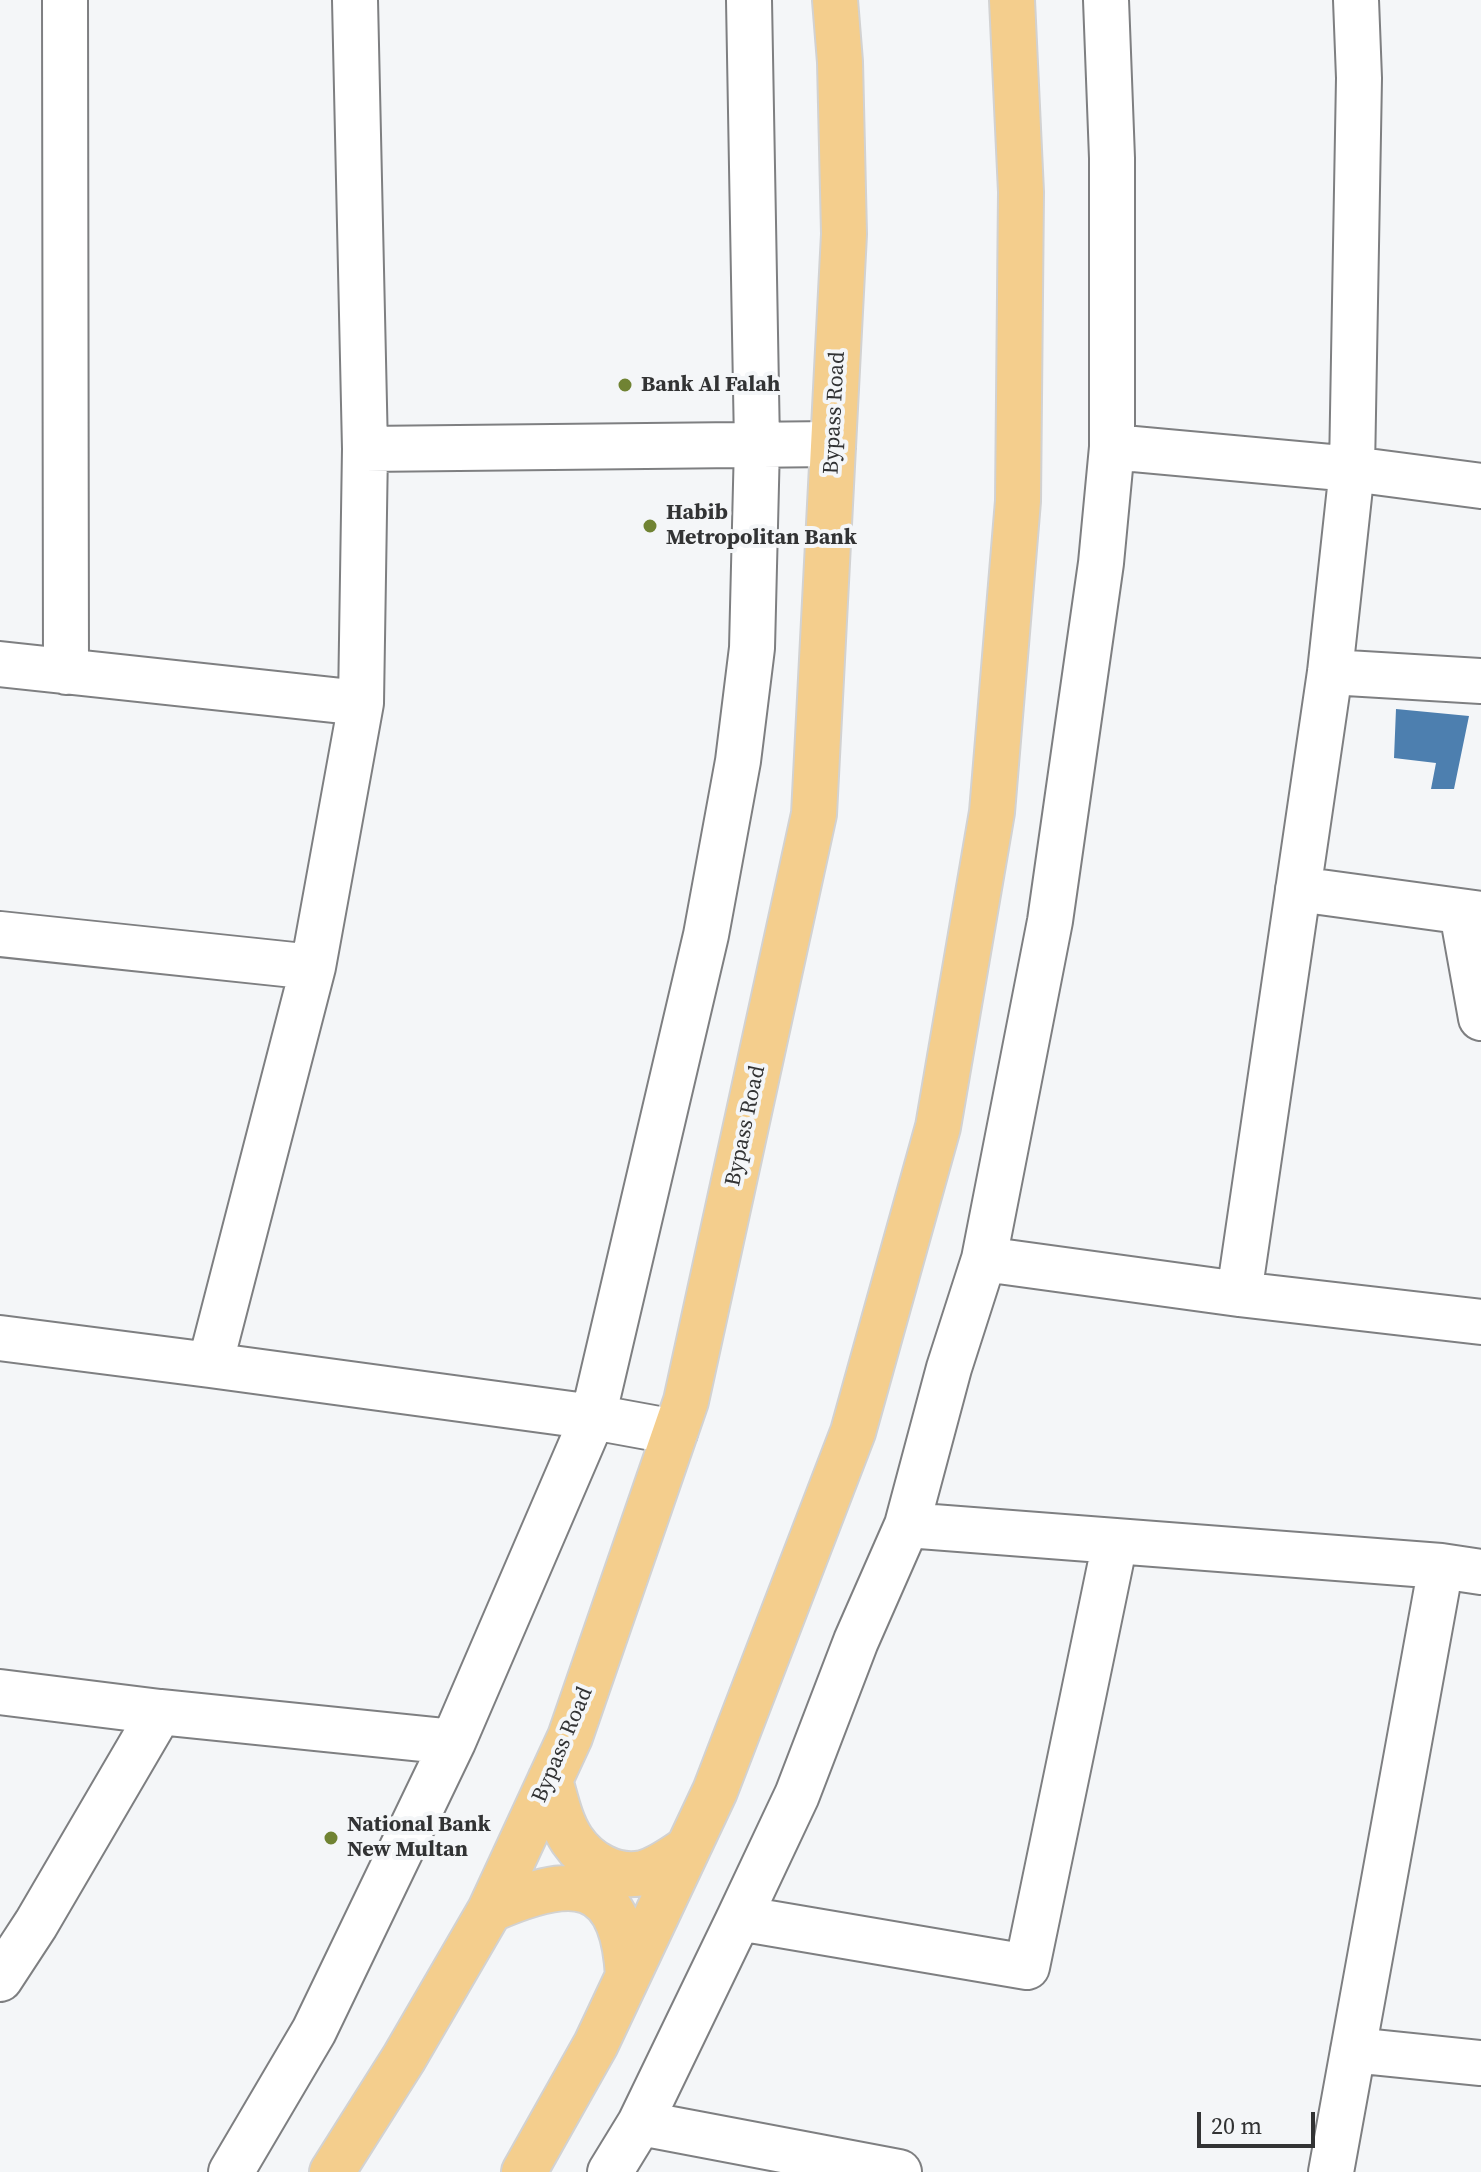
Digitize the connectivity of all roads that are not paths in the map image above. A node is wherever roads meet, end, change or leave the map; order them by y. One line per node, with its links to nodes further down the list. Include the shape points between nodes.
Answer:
1 (65, 0): 15 (street)
2 (355, 0): 11 (street)
3 (749, 0): 8 (street)
4 (835, 0): 9 (main road, Bypass Road, via 844,234)
5 (1012, 0): 38 (main road, via 1021,192 1018,501 992,812 938,1127 853,1432 715,1791)
6 (1106, 0): 10 (street)
7 (1356, 0): 12 (street)
8 (757, 444): 9 (street); 11 (street); 29 (street, via 752,648 738,761 706,935)
9 (833, 444): 30 (main road, Bypass Road, via 814,814)
10 (1112, 447): 12 (street); 24 (street, via 1101,563 1050,921)
11 (365, 449): 18 (street)
12 (1352, 469): 13 (street); 16 (street)
13 (1481, 486)
14 (0, 664): 15 (street)
15 (66, 672): 18 (street)
16 (1330, 672): 17 (street); 19 (street)
17 (1481, 681)
18 (361, 703): 22 (street)
19 (1298, 889): 20 (street); 25 (street)
20 (1471, 913): 23 (street)
21 (0, 934): 22 (street)
22 (313, 967): 28 (street)
23 (1481, 1018)
24 (984, 1259): 25 (street); 31 (street)
25 (1239, 1294): 26 (street)
26 (1481, 1322)
27 (0, 1338): 28 (street)
28 (210, 1365): 29 (street)
29 (593, 1417): 30 (street); 36 (street)
30 (675, 1432): 37 (main road, Bypass Road, via 570,1737)
31 (907, 1525): 32 (street); 40 (street, via 797,1795)
32 (1115, 1542): 33 (street); 40 (street, via 1027,1967)
33 (1461, 1569): 44 (street)
34 (0, 1692): 35 (street)
35 (160, 1712): 36 (street); 41 (street)
36 (453, 1742): 47 (street, via 314,2031)
37 (550, 1780): 38 (main road, via 572,1840 601,1868 641,1873); 39 (main road, Bypass Road)
38 (687, 1849): 42 (main road)
39 (490, 1910): 42 (main road, via 560,1887 595,1894 616,1917); 48 (main road, Bypass Road)
40 (739, 1918): 46 (street)
41 (18, 1922): 43 (street)
42 (628, 1976): 49 (main road)
43 (0, 1979)
44 (1353, 2050): 45 (street); 52 (street)
45 (1481, 2063)
46 (640, 2123): 50 (street); 51 (street)
47 (231, 2172)
48 (332, 2172)
49 (524, 2172)
50 (610, 2172)
51 (899, 2172)
52 (1331, 2172)

